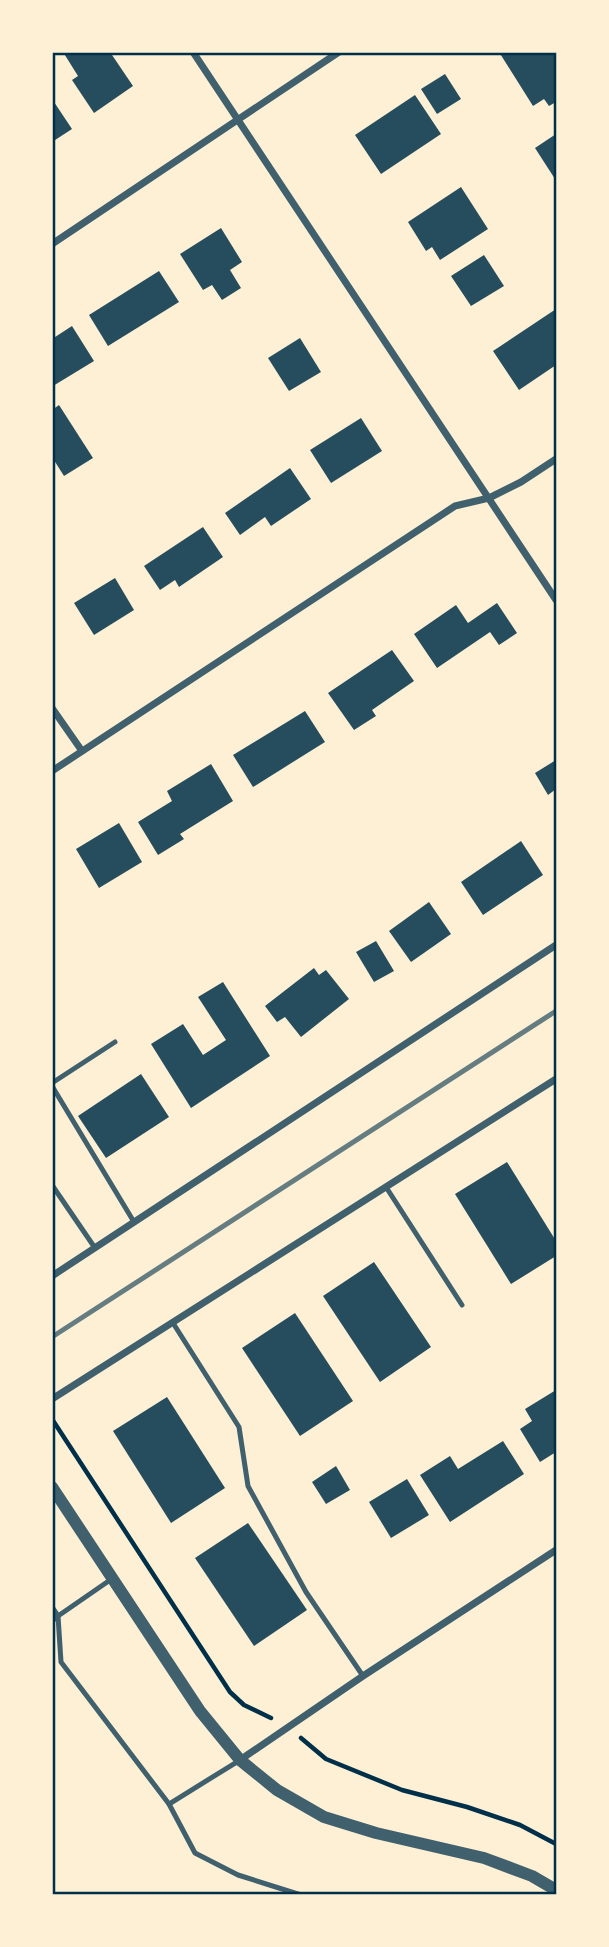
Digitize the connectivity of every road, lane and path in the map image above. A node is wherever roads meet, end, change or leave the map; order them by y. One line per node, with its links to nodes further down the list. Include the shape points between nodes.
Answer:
1 (193, 52): 3 (street)
2 (339, 52): 3 (street)
3 (238, 120): 4 (street); 6 (street)
4 (52, 244)
5 (556, 459): 6 (street)
6 (488, 498): 7 (street); 9 (street, via 455,506)
7 (556, 600)
8 (52, 708): 9 (street)
9 (82, 751): 10 (street)
10 (52, 771)
11 (556, 945): 17 (street)
12 (115, 1042): 14 (lane)
13 (556, 1079): 16 (street)
14 (52, 1084): 17 (lane)
15 (52, 1185): 18 (lane)
16 (386, 1187): 20 (lane); 21 (street)
17 (134, 1222): 18 (street)
18 (95, 1248): 19 (street)
19 (52, 1276)
20 (462, 1305)
21 (173, 1323): 22 (street); 30 (lane, via 239,1427 248,1486 306,1592)
22 (52, 1399)
23 (53, 1420): 31 (path, via 230,1692)
24 (52, 1487): 26 (street)
25 (556, 1550): 30 (street)
26 (113, 1578): 28 (lane); 33 (street, via 200,1711)
27 (52, 1607): 28 (lane)
28 (58, 1616): 29 (lane); 34 (lane, via 61,1662)
29 (52, 1621)
30 (363, 1676): 33 (street)
31 (244, 1705)
32 (326, 1759): 35 (path, via 402,1790 520,1825)
33 (240, 1760): 34 (lane); 36 (street, via 277,1790 324,1817 484,1858)
34 (169, 1804): 37 (lane, via 195,1853 239,1875)
35 (556, 1844)
36 (556, 1890)
37 (301, 1895)

